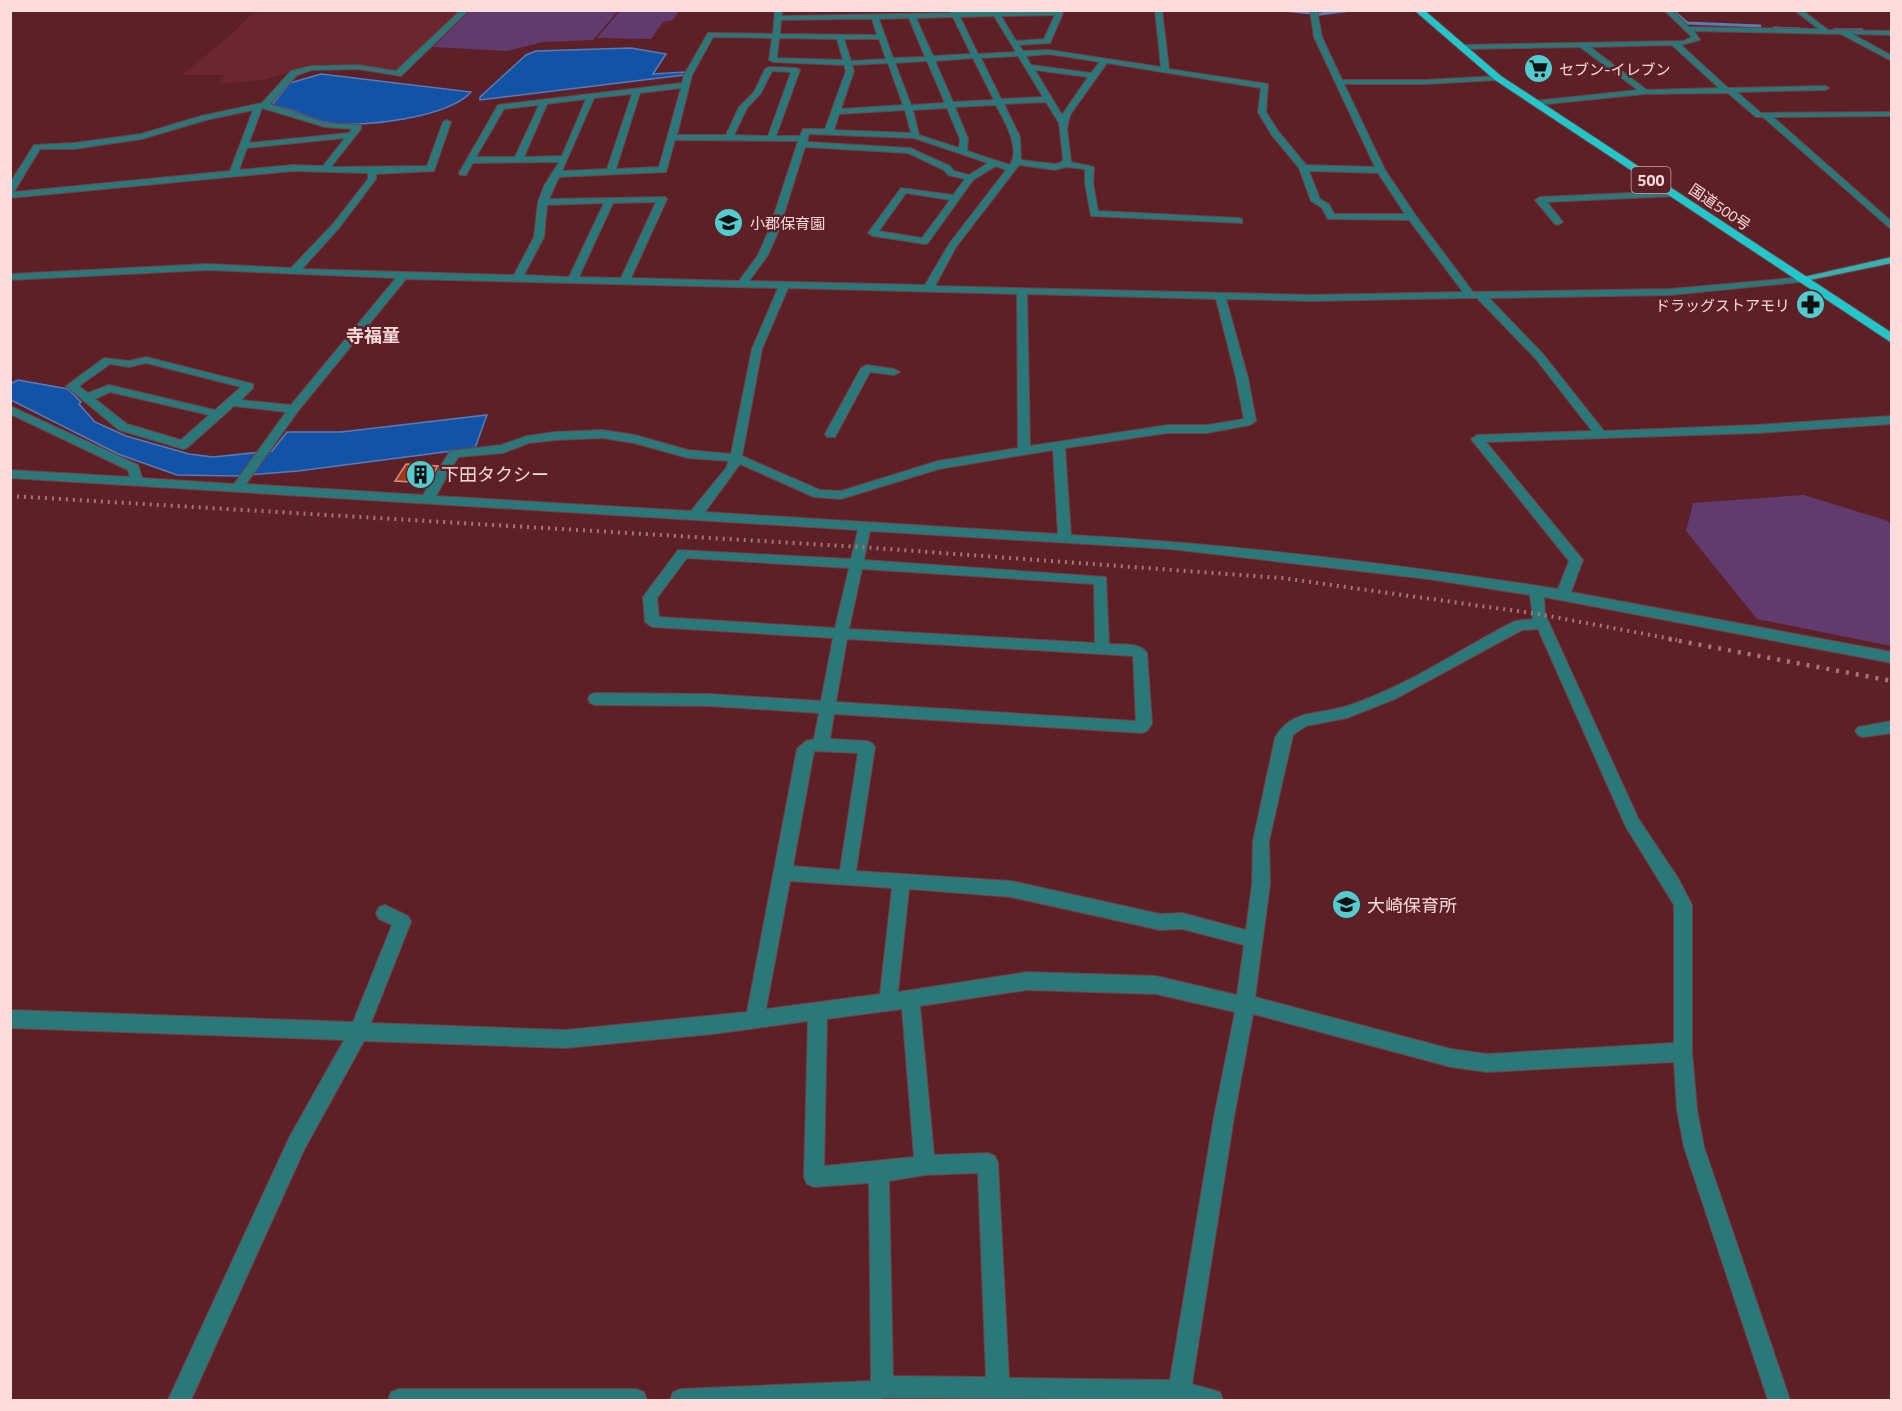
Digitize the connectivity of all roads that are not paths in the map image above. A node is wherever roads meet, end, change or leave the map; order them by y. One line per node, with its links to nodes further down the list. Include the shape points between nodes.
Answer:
1 (466, 10): 46 (street, via 398,74 358,67 311,68 294,73)
2 (1158, 10): 31 (street)
3 (1312, 10): 34 (street, via 1318,37)
4 (1418, 10): 22 (highway, 国道500号 / 500)
5 (1666, 10): 12 (street)
6 (1797, 10): 13 (street)
7 (954, 12): 8 (street); 10 (street); 24 (street)
8 (995, 12): 19 (street); 19 (street, via 1059,13 1047,41)
9 (778, 14): 11 (street); 16 (street)
10 (911, 14): 11 (street); 25 (street)
11 (875, 18): 18 (street)
12 (1689, 29): 13 (street); 20 (street, via 1697,38)
13 (1827, 32): 14 (street)
14 (1841, 32): 15 (street); 26 (street)
15 (1891, 33)
16 (775, 37): 17 (street); 29 (street, via 773,60); 35 (street, via 711,35 690,70)
17 (840, 37): 18 (street); 29 (street)
18 (881, 37): 28 (street)
19 (1014, 43): 23 (street)
20 (1674, 43): 21 (street); 37 (street)
21 (1581, 44): 22 (street); 39 (street)
22 (1461, 47): 33 (highway, 国道500号 / 500)
23 (1020, 53): 24 (street); 27 (street, via 1049,52); 30 (street)
24 (975, 56): 25 (street); 43 (street)
25 (931, 58): 28 (street); 45 (street)
26 (1892, 59)
27 (1106, 60): 31 (street); 32 (street)
28 (890, 61): 29 (street); 47 (street)
29 (849, 63): 48 (street, via 850,71)
30 (1029, 67): 32 (street); 41 (street)
31 (1165, 71): 69 (street, via 1265,86 1262,112)
32 (1095, 76): 52 (street)
33 (1498, 78): 34 (street); 44 (highway, 国道500号 / 500)
34 (1340, 82): 70 (street)
35 (686, 85): 38 (street); 55 (street)
36 (1825, 88): 37 (street)
37 (1728, 90): 39 (street); 50 (street, via 1759,116)
38 (637, 91): 40 (street); 72 (street)
39 (1646, 92): 44 (street)
40 (591, 97): 42 (street); 62 (street)
41 (1048, 99): 43 (street); 52 (street)
42 (544, 102): 63 (street, via 501,107); 64 (street)
43 (998, 102): 45 (street); 67 (street, via 1016,136)
44 (1537, 103): 78 (highway, 国道500号 / 500)
45 (949, 105): 47 (street); 61 (street, via 964,139)
46 (262, 106): 54 (street, via 325,125 358,127); 60 (street); 77 (street, via 142,136 37,147)
47 (907, 108): 48 (street); 56 (street)
48 (835, 112): 53 (street)
49 (1892, 114): 50 (street)
50 (1765, 115): 85 (street)
51 (447, 122): 71 (street, via 431,169)
52 (1063, 123): 66 (street, via 1069,153)
53 (829, 131): 56 (street); 59 (street, via 806,131)
54 (352, 135): 60 (street); 68 (street)
55 (672, 136): 57 (street); 72 (street, via 662,171)
56 (915, 136): 61 (street)
57 (729, 137): 58 (street); 58 (street, via 743,107 757,93 769,69 796,70)
58 (771, 138): 59 (street)
59 (802, 142): 76 (street, via 910,151 951,173); 94 (street, via 774,230 763,255)
60 (244, 146): 73 (street)
61 (963, 151): 65 (street)
62 (565, 159): 64 (street); 75 (street)
63 (470, 160): 64 (street); 74 (street)
64 (518, 160)
65 (993, 164): 67 (street); 76 (street)
66 (1066, 164): 67 (street); 83 (street, via 1090,167 1094,214)
67 (1014, 165): 96 (street, via 952,246)
68 (327, 168): 71 (street); 73 (street)
69 (1303, 168): 70 (street); 82 (street, via 1316,201 1326,206 1332,217)
70 (1382, 170): 82 (street)
71 (372, 171): 87 (street, via 372,179 336,226)
72 (611, 172): 75 (street)
73 (234, 173): 77 (street)
74 (463, 173)
75 (555, 174): 81 (street)
76 (970, 178): 79 (street)
77 (10, 193)
78 (1673, 194): 84 (street, via 1540,200); 92 (highway, 国道500号 / 500)
79 (954, 198): 79 (street, via 925,242 873,233 904,190)
80 (610, 200): 81 (street); 91 (street); 93 (street, via 662,200)
81 (543, 202): 90 (street, via 539,237)
82 (1412, 217): 99 (street)
83 (1239, 221)
84 (1558, 222)
85 (1892, 227)
86 (1892, 260): 92 (main road)
87 (294, 271): 88 (street); 89 (street, via 207,267)
88 (404, 275): 90 (street); 105 (street)
89 (10, 277)
90 (518, 278): 91 (street)
91 (573, 279): 93 (street)
92 (1800, 279): 99 (street, via 1670,292); 100 (highway, 国道500号 / 500)
93 (625, 280): 94 (street)
94 (742, 284): 95 (street)
95 (784, 285): 96 (street); 112 (street, via 758,349)
96 (928, 289): 97 (street)
97 (1022, 291): 98 (street); 111 (street)
98 (1220, 296): 99 (street); 110 (street, via 1250,421)
99 (1476, 296): 109 (street, via 1539,356)
100 (1892, 339)
101 (894, 372): 108 (street, via 867,368)
102 (87, 398): 103 (street, via 72,386 108,360 129,364 146,360 249,386); 106 (street, via 109,388); 106 (street, via 123,427 183,445)
103 (232, 402): 105 (street); 106 (street)
104 (10, 409): 114 (street, via 134,468)
105 (294, 409): 115 (street)
106 (218, 414)
107 (1892, 420): 109 (street)
108 (831, 434)
109 (1600, 434): 122 (street, via 1477,439 1576,560)
110 (1059, 446): 111 (street); 119 (street)
111 (1024, 450): 112 (street, via 938,465 841,495 818,494)
112 (736, 458): 116 (street, via 688,454 602,434 555,436 502,449 454,454); 117 (street, via 732,469)
113 (10, 474): 114 (street)
114 (133, 482): 115 (street)
115 (238, 487): 116 (street)
116 (428, 498): 117 (street)
117 (694, 517): 118 (street)
118 (865, 526): 119 (street); 120 (street)
119 (1065, 539): 121 (street, via 1328,561)
120 (857, 563): 124 (street); 124 (street, via 682,553 650,597 652,622); 125 (street, via 1101,580)
121 (1538, 592): 122 (street); 123 (street, via 1537,608)
122 (1563, 595): 126 (street)
123 (1542, 622): 136 (street, via 1520,625 1348,712 1287,727 1261,841); 144 (street, via 1632,822 1683,905)
124 (841, 632): 125 (street); 128 (street)
125 (1102, 648): 128 (street, via 1140,653 1142,727)
126 (1892, 658)
127 (595, 699): 128 (street)
128 (828, 706): 131 (street)
129 (1892, 727): 130 (street)
130 (1863, 731)
131 (821, 744): 132 (street, via 805,749); 133 (street, via 867,747)
132 (783, 873): 133 (street); 142 (street)
133 (847, 876): 134 (street)
134 (901, 882): 136 (street, via 1011,889 1160,922 1182,921); 138 (street)
135 (385, 913): 143 (street, via 402,922)
136 (1255, 940): 139 (street)
137 (910, 999): 138 (street); 139 (street, via 1027,981 1156,985); 145 (street)
138 (888, 1002): 140 (street)
139 (1246, 1005): 144 (street, via 1451,1059 1487,1063); 149 (street)
140 (818, 1011): 142 (street); 146 (street, via 814,1177)
141 (10, 1019): 143 (street)
142 (755, 1019): 143 (street, via 565,1039)
143 (358, 1033): 151 (street, via 297,1143)
144 (1683, 1052): 156 (street, via 1694,1147)
145 (925, 1166): 146 (street); 147 (street, via 988,1163)
146 (879, 1173): 148 (street)
147 (998, 1389): 148 (street); 149 (street)
148 (889, 1392): 154 (street)
149 (1179, 1396): 155 (street)
150 (590, 1400): 152 (street); 153 (street)
151 (179, 1401)
152 (399, 1401)
153 (636, 1401)
154 (681, 1401)
155 (1212, 1401)
156 (1779, 1401)

